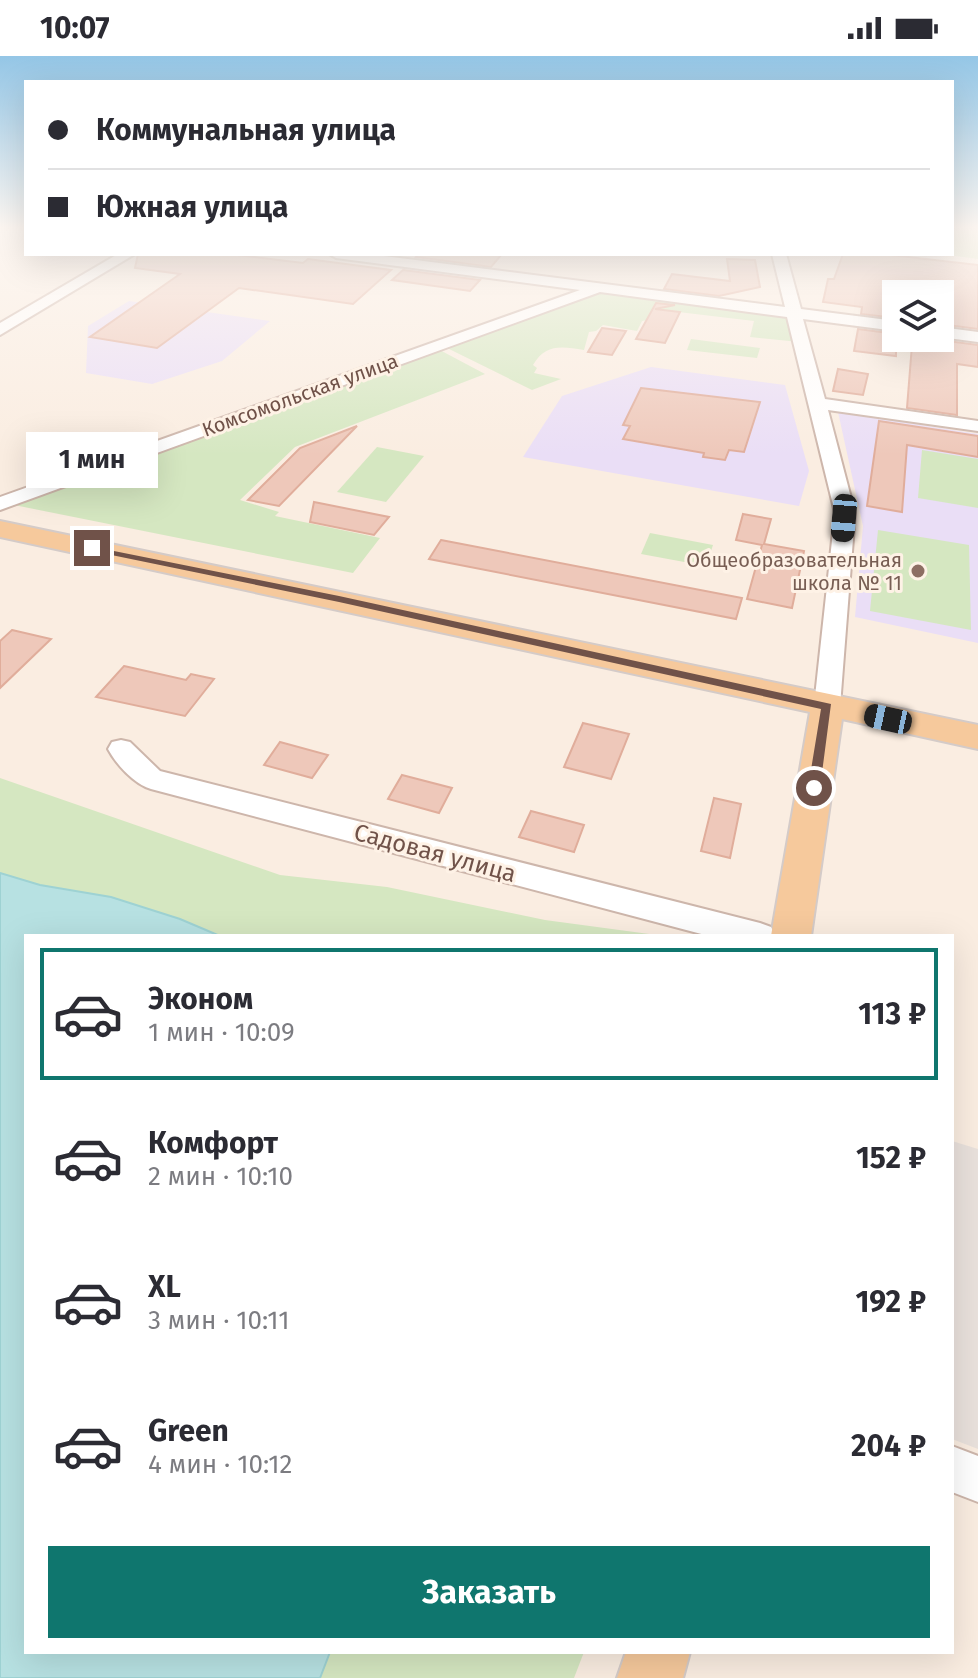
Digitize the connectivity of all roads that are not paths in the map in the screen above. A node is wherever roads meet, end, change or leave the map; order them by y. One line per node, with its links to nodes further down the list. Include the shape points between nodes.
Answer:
1 (44, 304): 7 (street)
2 (555, 304): 12 (street, Комсомольская улица)
3 (724, 304): 5 (street, Комсомольская улица)
4 (791, 304): 5 (street)
5 (793, 313): 6 (street, Комсомольская улица); 14 (street, via 845,513)
6 (882, 324)
7 (0, 330)
8 (954, 334): 9 (street)
9 (978, 337)
10 (825, 404): 11 (street)
11 (978, 426)
12 (0, 504)
13 (0, 529): 14 (main road)
14 (827, 706): 15 (main road); 18 (main road)
15 (978, 737)
16 (121, 749): 17 (street, Садовая улица, via 151,779)
17 (752, 934)
18 (791, 934)
19 (954, 1470): 20 (street)
20 (978, 1479)
21 (657, 1654): 22 (main road)
22 (650, 1678)

